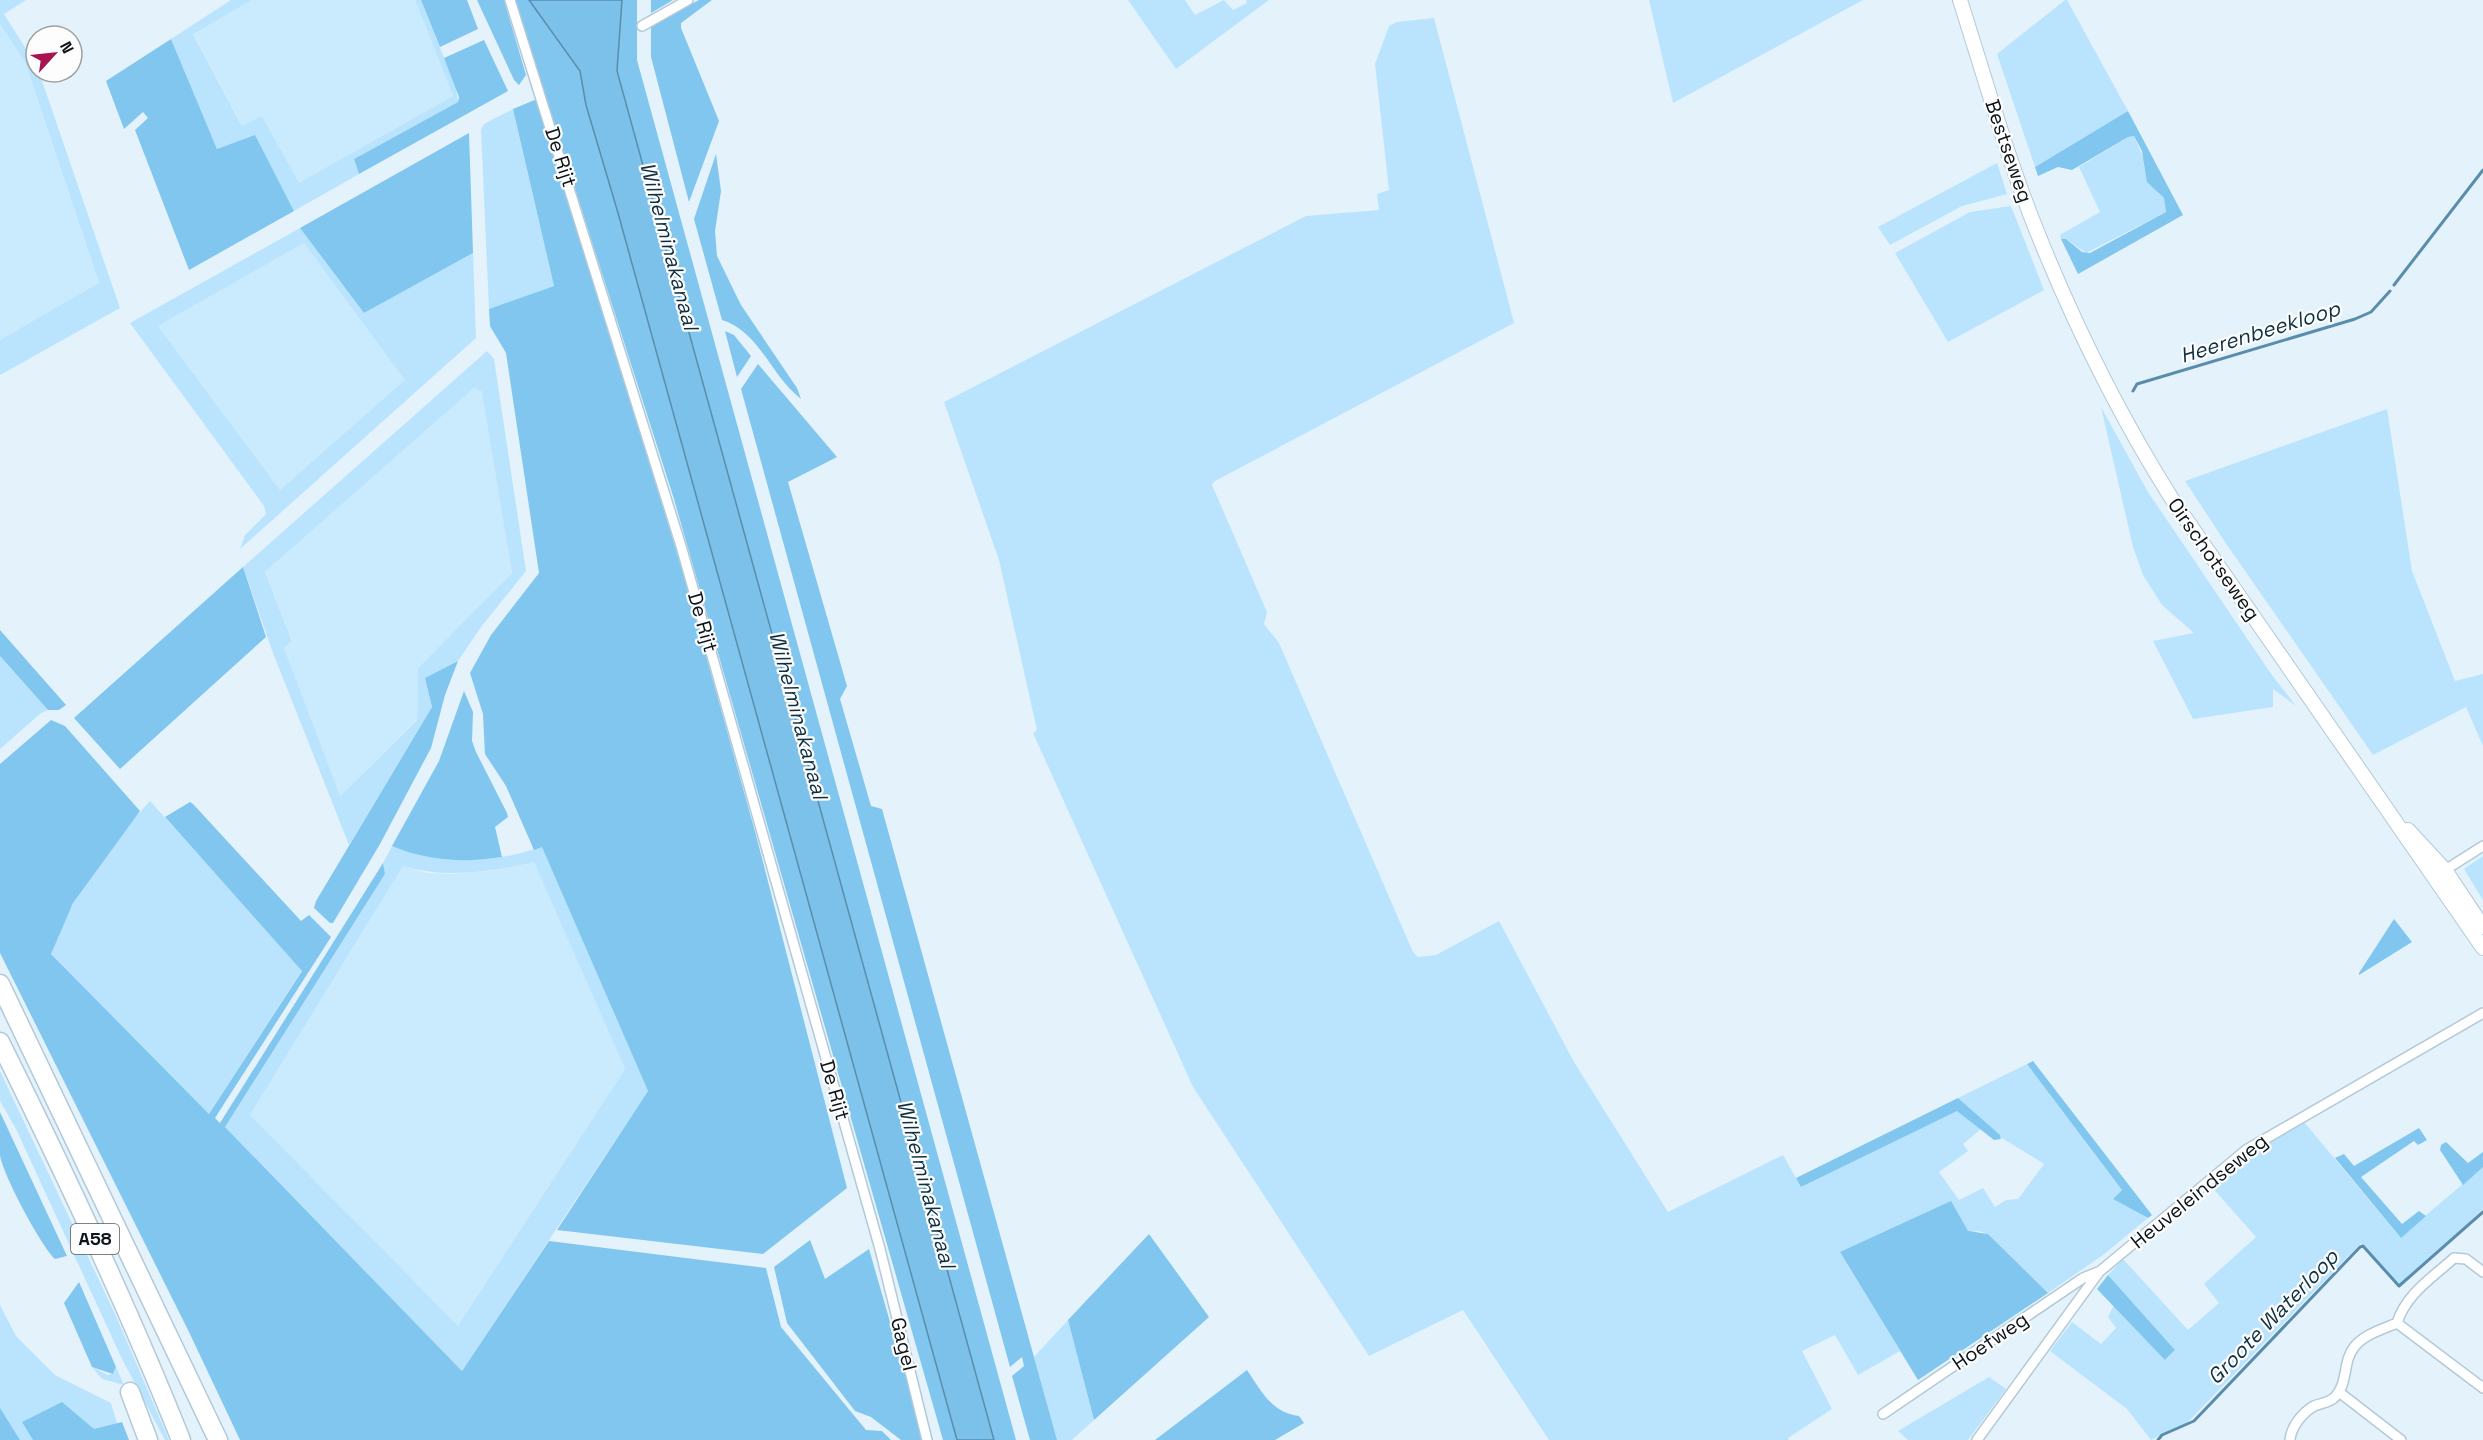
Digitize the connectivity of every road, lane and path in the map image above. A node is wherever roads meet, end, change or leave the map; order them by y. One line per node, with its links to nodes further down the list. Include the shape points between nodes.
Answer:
1 (510, 0): 13 (street, De Rijt, via 681,546)
2 (688, 0): 4 (street)
3 (1960, 0): 5 (main road, Bestseweg, via 2012,162)
4 (642, 26)
5 (2065, 299): 7 (main road, Oirschotseweg, via 2136,439 2172,499 2386,806)
6 (2483, 846): 7 (street)
7 (2439, 874): 8 (main road, Oirschotseweg); 9 (main road, Oirschotseweg)
8 (2483, 927)
9 (2483, 948)
10 (0, 984): 23 (highway, A58)
11 (2483, 1013): 14 (street, Heuveleindseweg, via 2246,1150)
12 (0, 1042): 22 (highway, A58, via 92,1232)
13 (880, 1249): 24 (street, Gagel)
14 (2099, 1272): 20 (street, Hoefweg, via 2083,1278); 25 (street, Heuveleindseweg)
15 (2483, 1272): 16 (street, via 2466,1259 2454,1258 2411,1296)
16 (2397, 1323): 17 (street); 19 (street, via 2356,1345)
17 (2483, 1388)
18 (130, 1392): 21 (highway)
19 (2339, 1392): 26 (street, via 2299,1419); 27 (street)
20 (1883, 1414)
21 (148, 1440)
22 (181, 1440)
23 (218, 1440)
24 (927, 1440)
25 (1977, 1440)
26 (2290, 1440)
27 (2402, 1440)

